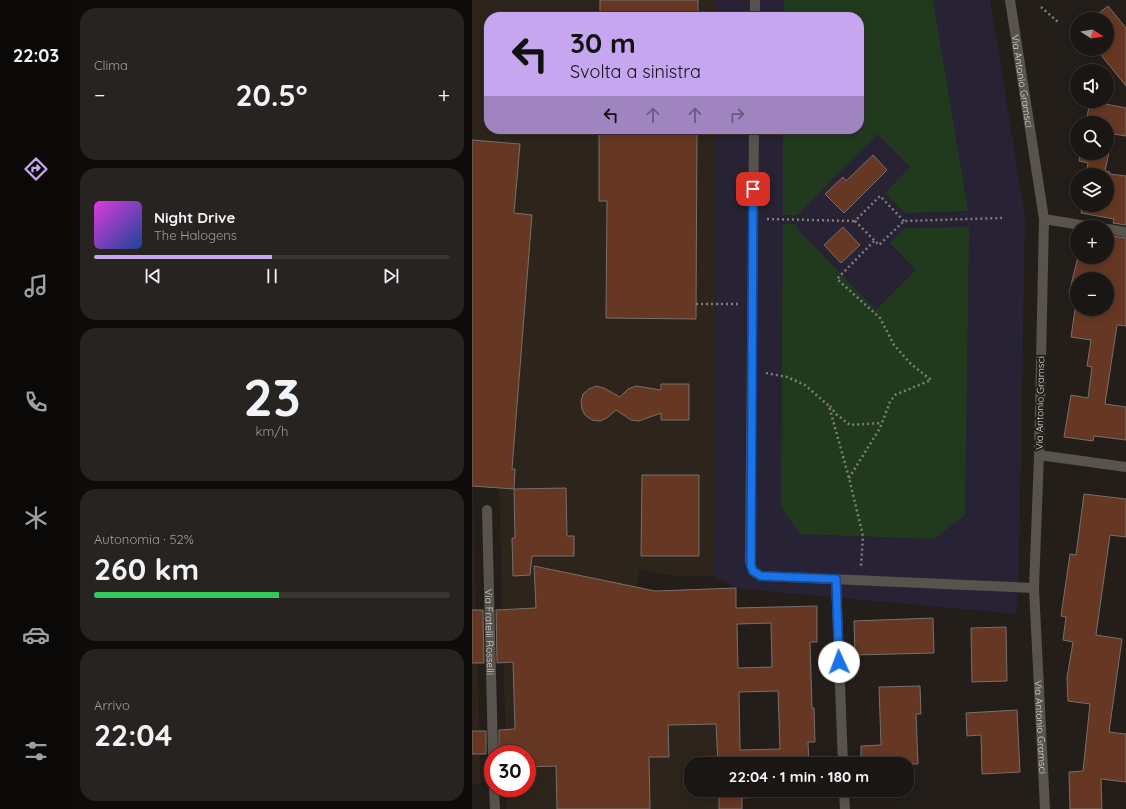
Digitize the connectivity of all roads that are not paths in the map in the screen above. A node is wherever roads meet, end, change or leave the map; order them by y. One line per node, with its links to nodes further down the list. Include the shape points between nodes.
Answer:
1 (755, 0): 3 (street)
2 (1010, 0): 5 (street, Via Antonio Gramsci)
3 (755, 12)
4 (754, 134): 12 (street, via 751,566 753,571 761,576)
5 (1044, 219): 6 (street); 9 (street, Via Antonio Gramsci)
6 (1070, 223)
7 (1114, 230): 8 (street)
8 (1126, 232)
9 (1039, 455): 10 (street); 13 (street, Via Antonio Gramsci)
10 (1126, 467)
11 (487, 510): 14 (street, Via Fratelli Rosselli)
12 (836, 579): 13 (street); 15 (street)
13 (1034, 588): 20 (street, Via Antonio Gramsci)
14 (493, 745)
15 (843, 757)
16 (494, 797): 18 (street)
17 (844, 797): 19 (street)
18 (495, 809)
19 (845, 809)
20 (1045, 809)

